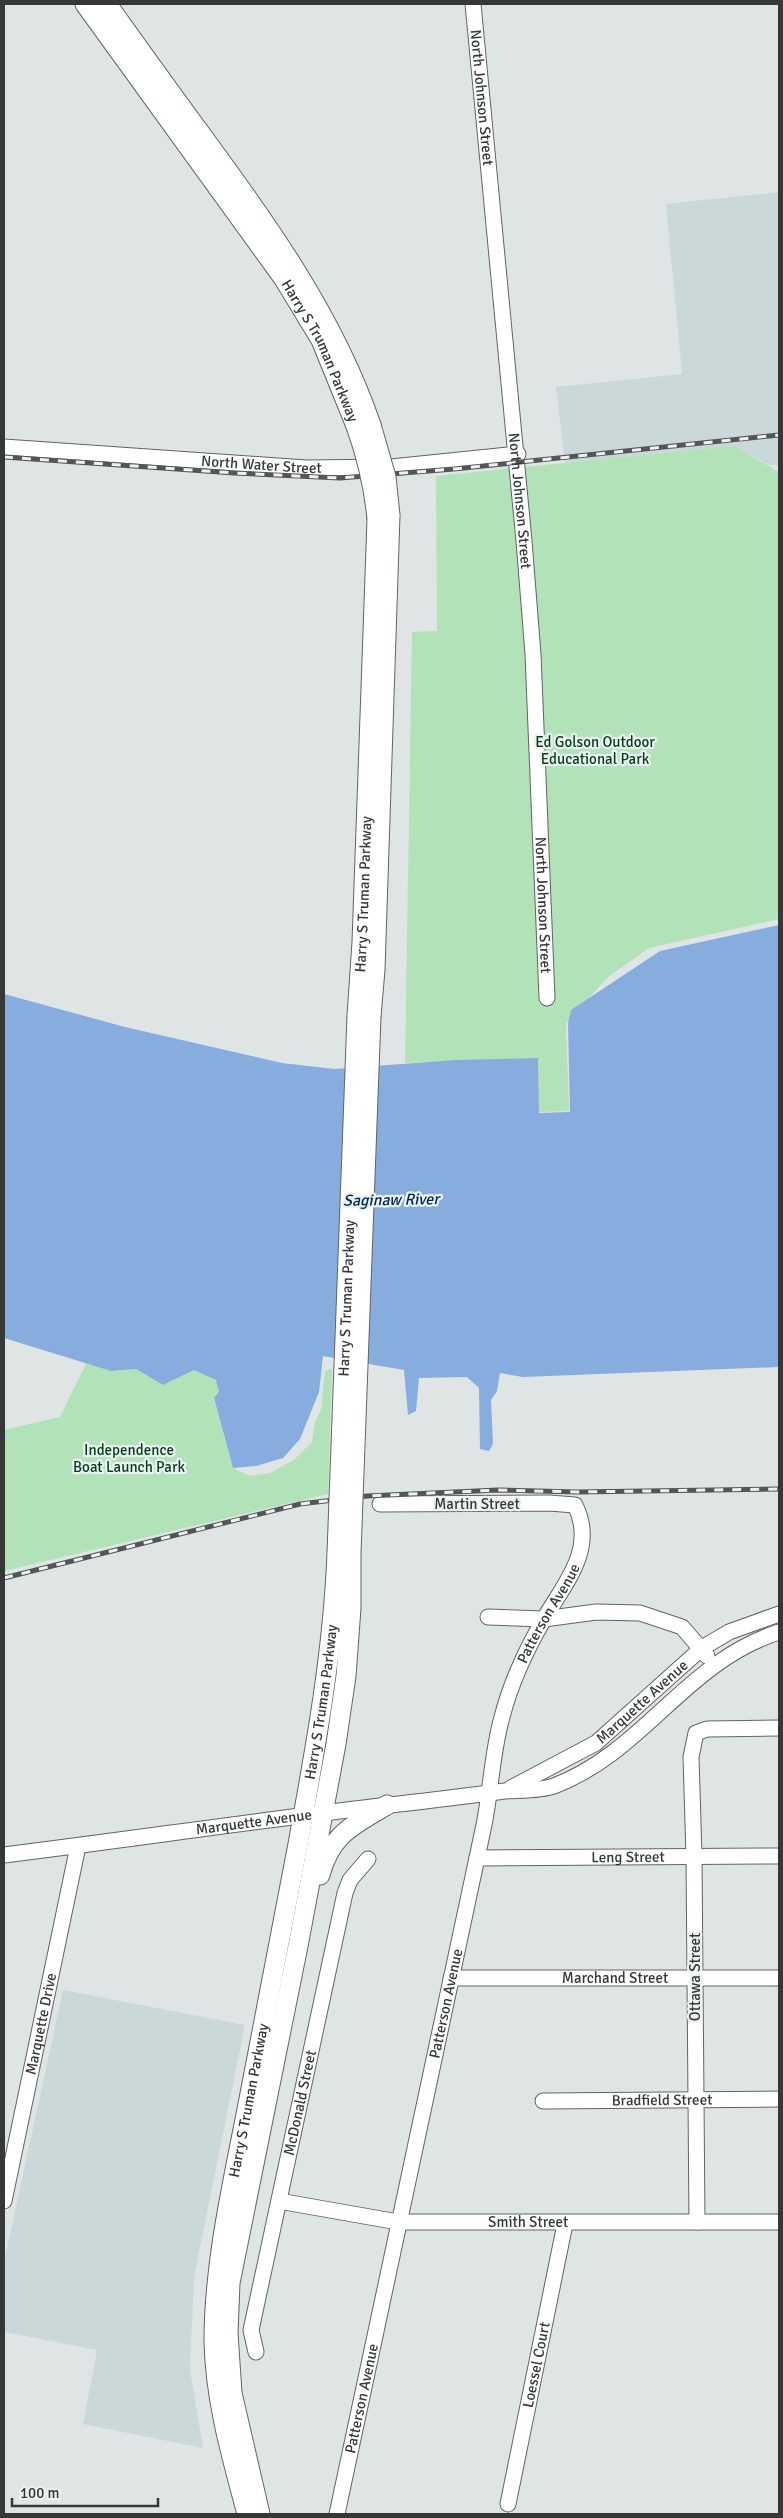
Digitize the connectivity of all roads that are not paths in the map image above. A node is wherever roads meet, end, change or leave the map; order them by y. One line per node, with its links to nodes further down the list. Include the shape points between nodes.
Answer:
1 (85, 4): 4 (main road, Harry S Truman Parkway, via 284,279 321,340)
2 (107, 4): 4 (main road, Harry S Truman Parkway, via 256,209 306,284 349,367)
3 (473, 4): 6 (street, North Johnson Street)
4 (364, 425): 10 (main road, Harry S Truman Parkway, bridge, via 375,495 383,517 362,942 364,1016)
5 (4, 447): 6 (street, North Water Street, via 315,468 392,467)
6 (518, 454): 7 (street, North Johnson Street, via 533,654)
7 (547, 998)
8 (380, 1504): 9 (street, Martin Street)
9 (575, 1505): 13 (street, Patterson Avenue, via 581,1518 578,1557 572,1576)
10 (344, 1553): 20 (main road, Harry S Truman Parkway, via 351,1608 346,1676); 21 (main road, Harry S Truman Parkway, via 332,1646)
11 (779, 1614): 15 (street, Marquette Avenue, via 729,1632)
12 (488, 1617): 13 (street)
13 (544, 1618): 15 (street, via 596,1612 640,1613 682,1627); 18 (street, Patterson Avenue, via 516,1674 501,1718)
14 (779, 1632): 16 (street, Marquette Avenue, via 739,1648)
15 (702, 1648): 16 (street); 18 (street, Marquette Avenue, via 596,1744)
16 (714, 1665): 18 (street, Marquette Avenue, via 682,1689 635,1736 593,1767 552,1787)
17 (779, 1728): 24 (street, Ottawa Street, via 719,1728 696,1733 691,1757)
18 (497, 1792): 19 (street, Marquette Avenue); 26 (street, Patterson Avenue)
19 (387, 1806): 20 (street, Marquette Avenue); 28 (main road, via 347,1829 334,1843)
20 (323, 1813): 21 (street, Marquette Avenue); 28 (main road, Harry S Truman Parkway)
21 (303, 1815): 22 (street, Marquette Avenue); 43 (main road, Harry S Truman Parkway, via 239,2156 215,2304 214,2344 220,2400)
22 (78, 1846): 23 (street, Marquette Avenue); 35 (street, Marquette Drive)
23 (4, 1855)
24 (694, 1856): 25 (street, Leng Street); 26 (street, Leng Street); 29 (street, Ottawa Street)
25 (779, 1856)
26 (477, 1858): 30 (street, Patterson Avenue)
27 (368, 1860): 36 (street, McDonald Street, via 350,1880 345,1893)
28 (304, 1916): 44 (main road, Harry S Truman Parkway, via 230,2283 228,2333 232,2393)
29 (695, 1977): 30 (street, Marchand Street); 31 (street, Marchand Street); 32 (street, Ottawa Street)
30 (451, 1978): 37 (street, Patterson Avenue)
31 (779, 1978)
32 (695, 2099): 33 (street, Bradfield Street); 34 (street, Bradfield Street); 38 (street, Ottawa Street)
33 (779, 2099)
34 (543, 2101)
35 (4, 2201)
36 (279, 2201): 37 (street, Smith Street); 41 (street, McDonald Street, via 250,2330)
37 (398, 2222): 40 (street, Smith Street); 45 (street, Patterson Avenue)
38 (697, 2222): 39 (street, Smith Street); 40 (street, Smith Street)
39 (779, 2222)
40 (565, 2224): 42 (street, Loessel Court)
41 (256, 2352)
42 (508, 2504)
43 (246, 2514)
44 (260, 2514)
45 (337, 2514)

